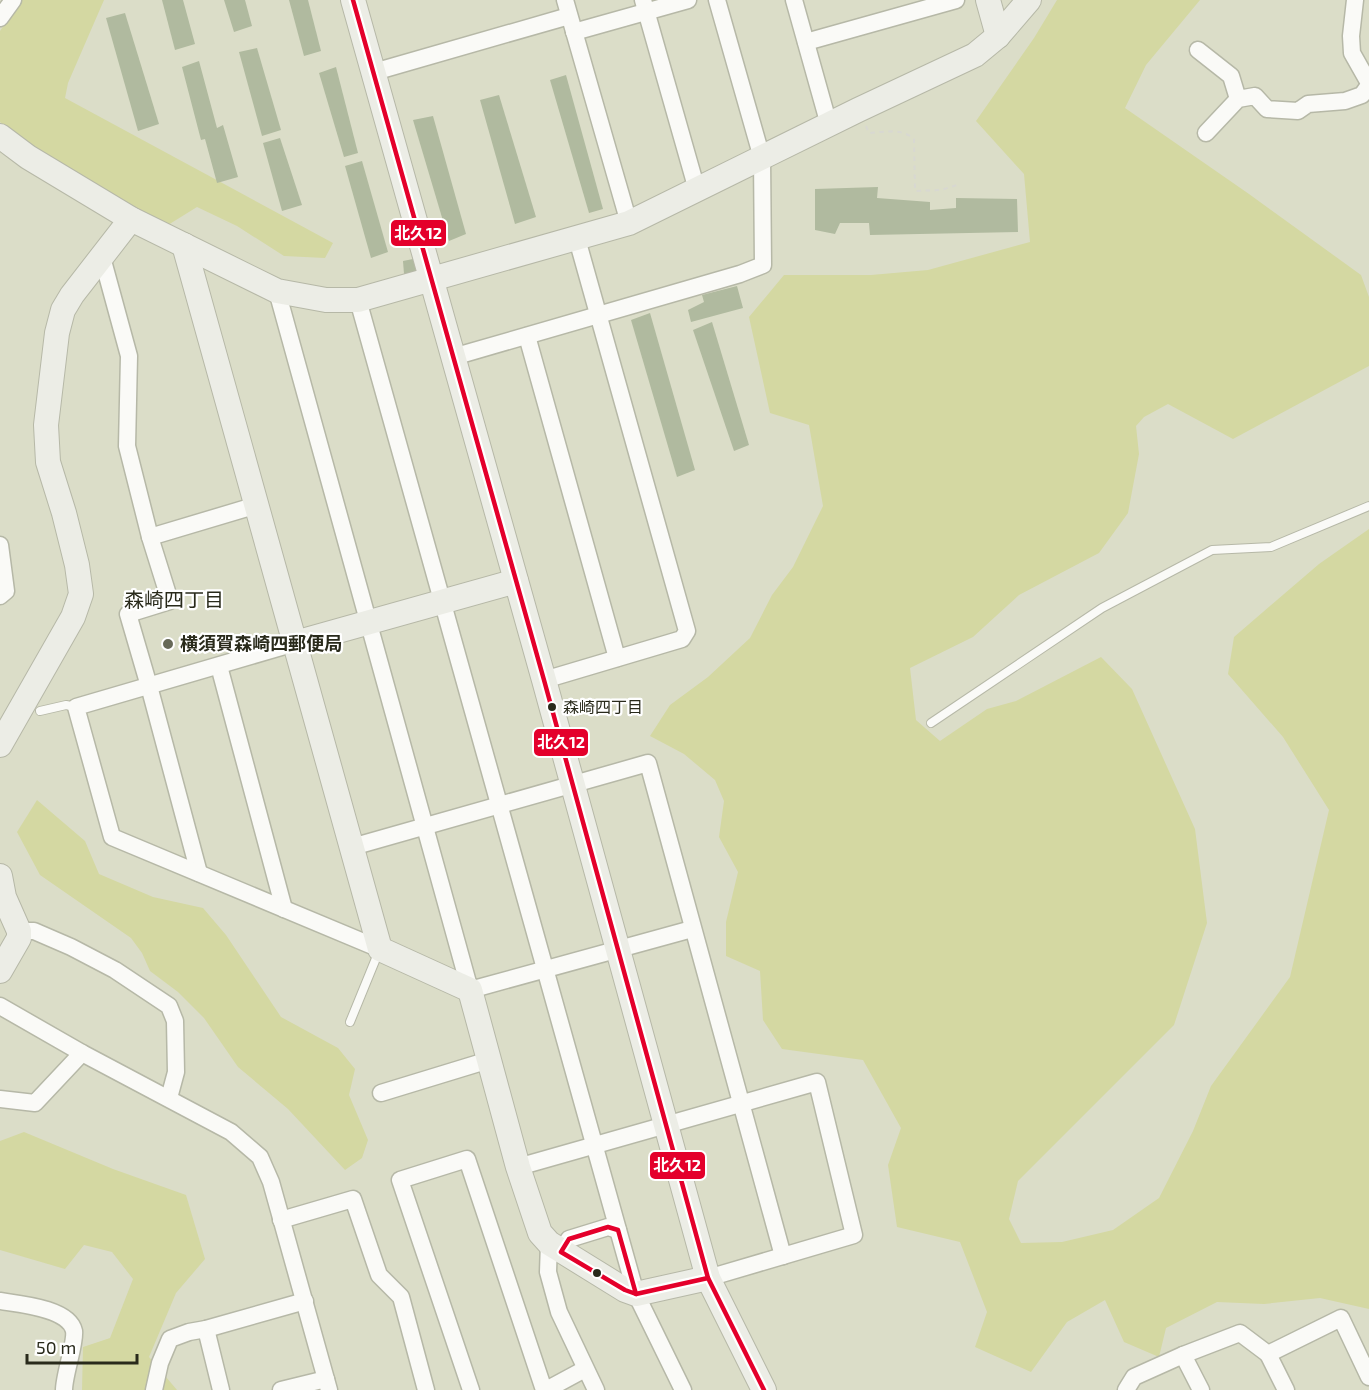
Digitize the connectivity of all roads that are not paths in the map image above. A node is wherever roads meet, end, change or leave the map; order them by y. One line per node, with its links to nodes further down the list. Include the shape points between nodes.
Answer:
1 (13, 0): 12 (street)
2 (353, 0): 16 (street)
3 (688, 0): 10 (street)
4 (717, 0): 22 (street)
5 (794, 0): 14 (street)
6 (956, 0): 14 (street)
7 (988, 0): 13 (street)
8 (1029, 0): 13 (street)
9 (1355, 0): 17 (street, via 1352,53)
10 (644, 6): 11 (street); 23 (street)
11 (569, 16): 16 (street); 25 (street)
12 (0, 18)
13 (998, 36): 19 (street, via 975,55)
14 (806, 42): 19 (street)
15 (1198, 50): 18 (street, via 1231,76)
16 (374, 72): 29 (street)
17 (1369, 84): 18 (street, via 1362,95 1345,101 1308,104 1298,111 1268,109 1255,96)
18 (1238, 99): 20 (street)
19 (829, 125): 22 (street)
20 (1206, 133)
21 (0, 136): 24 (street)
22 (762, 158): 23 (street); 32 (street, via 763,265)
23 (697, 190): 25 (street)
24 (131, 219): 27 (street); 28 (street)
25 (629, 223): 26 (street)
26 (577, 239): 29 (street); 32 (street)
27 (184, 245): 30 (street); 35 (street)
28 (102, 257): 37 (street, via 129,356 127,446); 51 (street, via 63,310 46,425 48,462 75,554 81,594 73,617)
29 (432, 281): 31 (street); 34 (street)
30 (277, 291): 31 (street, via 326,300); 42 (street)
31 (358, 300): 41 (street)
32 (600, 316): 33 (street); 44 (street, via 687,631 682,639)
33 (527, 336): 34 (street); 44 (street)
34 (453, 357): 39 (street)
35 (257, 505): 37 (street); 43 (street)
36 (1369, 506): 50 (lane, via 1270,547 1212,550 1102,608)
37 (150, 537): 47 (street, via 170,601 128,614)
38 (0, 545): 40 (street, via 6,591)
39 (516, 581): 41 (street); 46 (street)
40 (0, 596)
41 (442, 602): 42 (street); 53 (street)
42 (368, 622): 43 (street); 54 (street)
43 (295, 643): 45 (street); 55 (street)
44 (617, 658): 46 (street)
45 (219, 666): 47 (street); 58 (street)
46 (544, 680): 52 (street)
47 (149, 686): 48 (street); 56 (street)
48 (76, 707): 49 (lane, via 66,705); 56 (street, via 112,837)
49 (40, 711)
50 (931, 723)
51 (0, 745)
52 (572, 785): 53 (street); 59 (street, via 648,763); 62 (street)
53 (499, 805): 54 (street); 63 (street)
54 (425, 826): 55 (street); 65 (street)
55 (352, 848): 61 (street)
56 (199, 873): 58 (street)
57 (0, 876): 60 (street, via 4,897)
58 (284, 909): 61 (street)
59 (692, 929): 62 (street); 73 (street)
60 (19, 931): 64 (street, via 19,938); 71 (street, via 34,931 71,947 169,1006 175,1022 176,1072)
61 (380, 949): 65 (street); 67 (lane)
62 (617, 950): 63 (street); 74 (street)
63 (545, 969): 65 (street); 75 (street)
64 (0, 971)
65 (470, 990): 69 (street)
66 (0, 1006): 68 (street)
67 (350, 1022)
68 (82, 1053): 71 (street); 72 (street, via 34,1103)
69 (489, 1060): 70 (street); 76 (street)
70 (381, 1093)
71 (169, 1098): 77 (street, via 231,1132 260,1156)
72 (0, 1099)
73 (740, 1104): 74 (street); 80 (street); 80 (street, via 817,1082 854,1235)
74 (666, 1125): 75 (street); 81 (street)
75 (594, 1145): 76 (street); 78 (street)
76 (518, 1167): 79 (street, via 540,1233)
77 (281, 1220): 84 (street); 95 (street, via 353,1199 379,1275 401,1297)
78 (618, 1230): 79 (street, via 608,1227); 82 (street)
79 (555, 1247): 82 (street); 88 (street, via 548,1272 559,1312)
80 (783, 1256): 81 (street)
81 (708, 1278): 82 (street); 100 (street)
82 (636, 1294): 99 (street)
83 (0, 1301): 91 (street, via 56,1312 68,1319 74,1331)
84 (305, 1301): 85 (street); 90 (street)
85 (206, 1329): 92 (street, via 170,1339); 93 (street)
86 (1268, 1354): 87 (street, via 1240,1333); 89 (street, via 1341,1318); 103 (street)
87 (1183, 1355): 101 (street, via 1134,1377); 102 (street)
88 (585, 1369): 97 (street); 98 (street)
89 (1369, 1377)
90 (327, 1385): 94 (street)
91 (64, 1390)
92 (154, 1390)
93 (220, 1390)
94 (281, 1390)
95 (426, 1390)
96 (471, 1390): 97 (street, via 400,1180 467,1158)
97 (545, 1390)
98 (596, 1390)
99 (683, 1390)
100 (764, 1390)
101 (1126, 1390)
102 (1201, 1390)
103 (1286, 1390)

